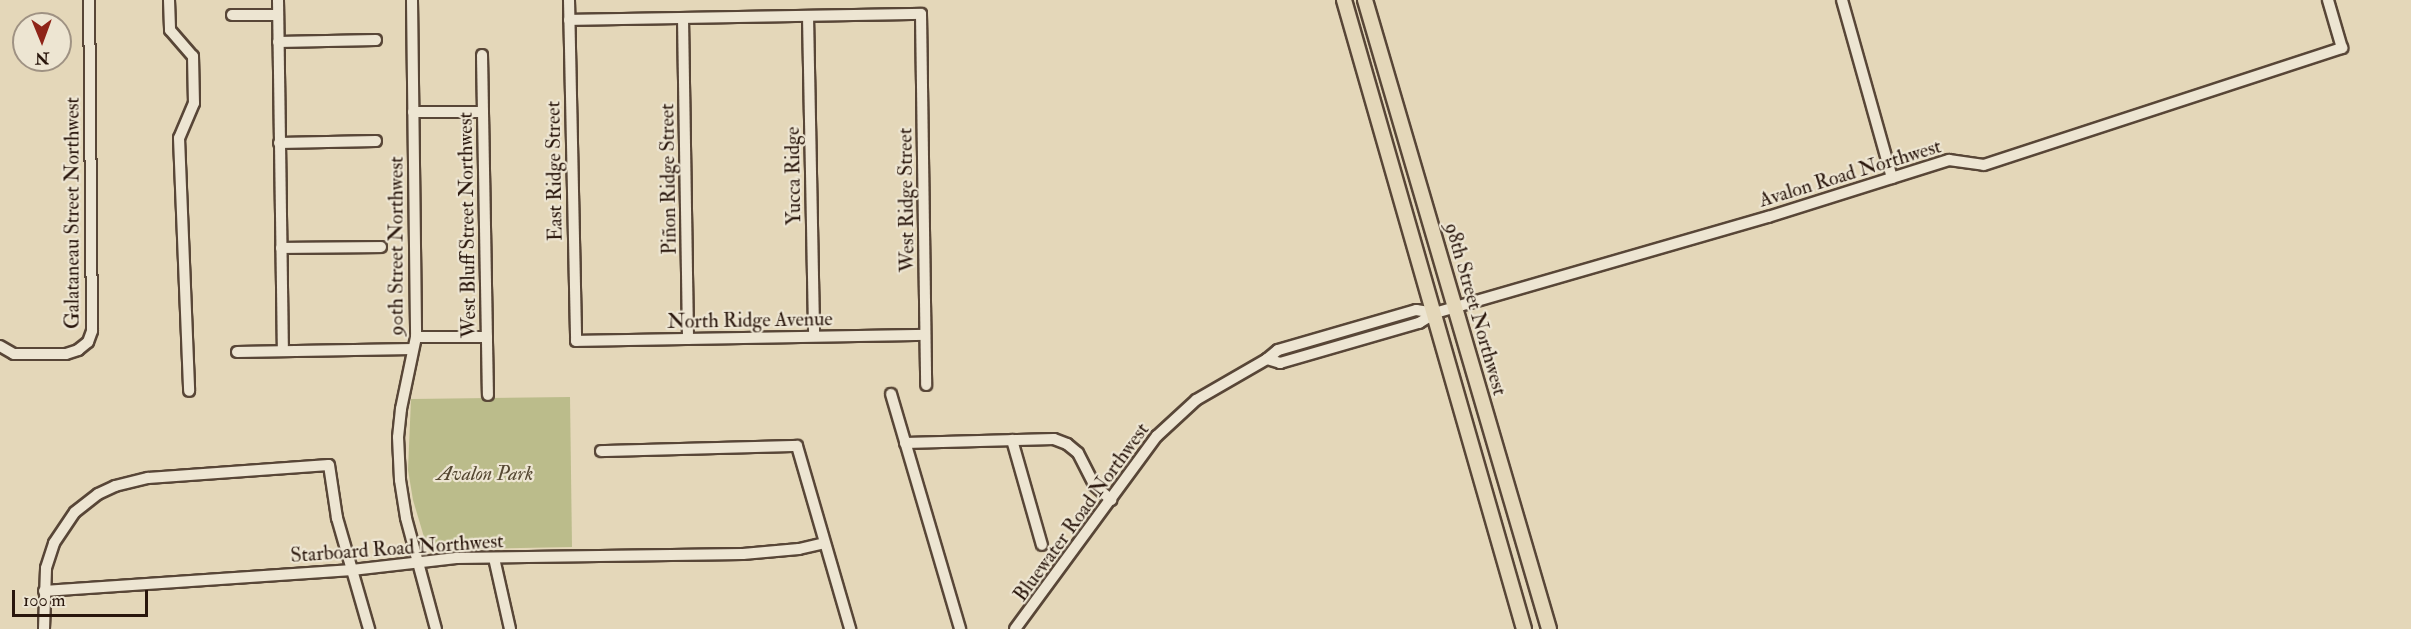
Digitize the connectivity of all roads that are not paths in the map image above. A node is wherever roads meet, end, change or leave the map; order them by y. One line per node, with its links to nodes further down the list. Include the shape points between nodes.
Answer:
1 (89, 0): 33 (street, Galataneau Street Northwest, via 92,331 88,342 66,354 14,354)
2 (169, 0): 38 (street, via 170,30 193,56 194,103 179,138)
3 (278, 0): 11 (street)
4 (412, 0): 18 (street, 90th Street Northwest)
5 (569, 0): 14 (street, East Ridge Street)
6 (1344, 0): 26 (main road, 98th Street Northwest)
7 (1364, 0): 25 (main road, 98th Street Northwest)
8 (1842, 0): 22 (street)
9 (2328, 0): 22 (street, Avalon Road Northwest, via 2342,48 1984,165 1949,160)
10 (232, 15): 11 (street)
11 (278, 15): 16 (street)
12 (808, 16): 13 (street); 27 (street, West Ridge Street, via 921,14); 28 (street, Yucca Ridge)
13 (683, 18): 14 (street); 31 (street, Piñon Ridge Street)
14 (569, 20): 32 (street, East Ridge Street)
15 (376, 40): 16 (street)
16 (278, 42): 21 (street)
17 (482, 55): 19 (street, West Bluff Street Northwest)
18 (413, 112): 19 (street); 29 (street, 90th Street Northwest)
19 (483, 112): 30 (street, West Bluff Street Northwest)
20 (376, 141): 21 (street)
21 (279, 143): 24 (street)
22 (1892, 178): 25 (street, Avalon Road Northwest)
23 (381, 247): 24 (street)
24 (281, 248): 35 (street)
25 (1455, 307): 26 (street, Avalon Road Northwest); 59 (main road, 98th Street Northwest)
26 (1435, 313): 44 (street, Bluewater Road Northwest, via 1410,312 1278,350 1188,407 1157,436); 58 (main road, 98th Street Northwest)
27 (925, 334): 28 (street, North Ridge Avenue); 37 (street, West Ridge Street)
28 (814, 336): 31 (street, North Ridge Avenue)
29 (416, 337): 30 (street); 34 (street, 90th Street Northwest)
30 (487, 337): 40 (street, West Bluff Street Northwest)
31 (688, 339): 32 (street, North Ridge Avenue)
32 (576, 341)
33 (0, 346)
34 (413, 349): 35 (street); 48 (street, 90th Street Northwest, via 398,437 406,518)
35 (283, 351): 36 (street)
36 (237, 352)
37 (926, 386)
38 (189, 392)
39 (891, 394): 42 (street)
40 (488, 395)
41 (1012, 440): 42 (street); 44 (street, via 1054,440 1067,444 1078,453 1094,485); 46 (street)
42 (905, 443): 56 (street)
43 (601, 451): 45 (street, via 797,446)
44 (1112, 500): 57 (street, Bluewater Road Northwest)
45 (824, 543): 47 (street, Starboard Road Northwest, via 743,554); 55 (street)
46 (1042, 545)
47 (494, 558): 48 (street, Starboard Road Northwest); 54 (street)
48 (418, 562): 49 (street, Starboard Road Northwest); 53 (street, 90th Street Northwest)
49 (352, 570): 50 (street, Starboard Road Northwest); 50 (street, via 329,465 148,478 115,486 75,512 54,543); 52 (street)
50 (44, 591): 51 (street)
51 (44, 629)
52 (369, 629)
53 (436, 629)
54 (510, 629)
55 (850, 629)
56 (960, 629)
57 (1015, 629)
58 (1524, 629)
59 (1549, 629)

